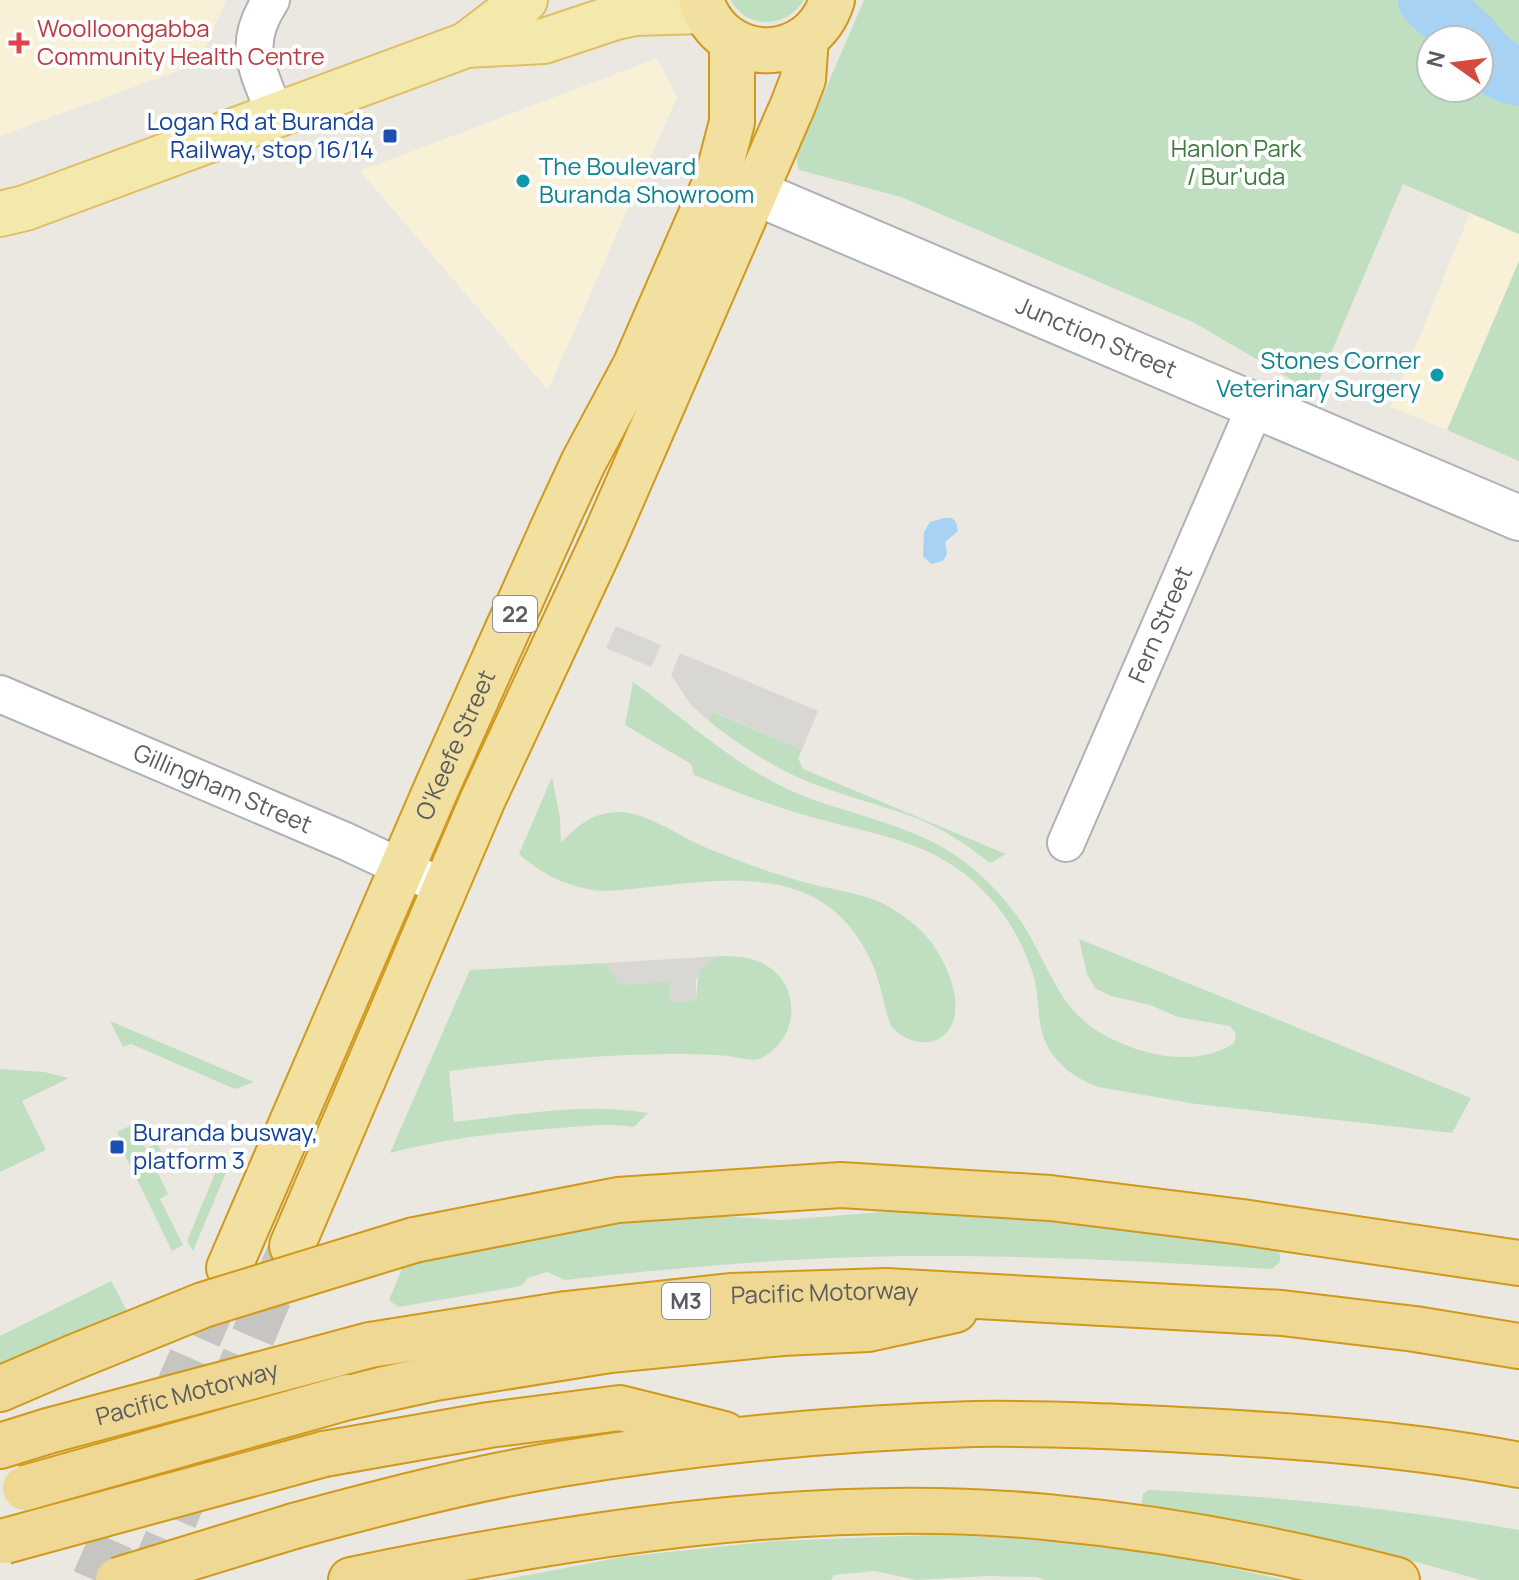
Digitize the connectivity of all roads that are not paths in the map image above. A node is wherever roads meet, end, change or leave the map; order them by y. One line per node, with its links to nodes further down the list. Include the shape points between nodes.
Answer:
1 (271, 0): 7 (street, via 253,44)
2 (525, 0): 6 (main road)
3 (832, 0): 5 (highway)
4 (713, 18): 5 (highway, via 751,49 770,51); 6 (main road, via 635,13 544,41); 8 (highway, O'Keefe Street / 22)
5 (806, 38): 8 (highway, O'Keefe Street / 22, via 803,79)
6 (466, 45): 7 (main road)
7 (276, 117): 9 (main road)
8 (737, 184): 10 (street, Junction Street); 14 (highway, O'Keefe Street / 22, via 584,461); 15 (highway, O'Keefe Street / 22, via 605,537)
9 (0, 214)
10 (1256, 405): 11 (street, Junction Street); 13 (street, Fern Street)
11 (1519, 518)
12 (0, 694): 14 (street, Gillingham Street)
13 (1066, 843)
14 (403, 867): 15 (street, Gillingham Street); 18 (highway, O'Keefe Street / 22)
15 (445, 888): 16 (highway, O'Keefe Street / 22)
16 (292, 1246)
17 (1519, 1263): 21 (highway, bridge, via 1065,1199 841,1185 618,1200 414,1240 203,1305)
18 (229, 1268)
19 (1005, 1300): 20 (highway, Pacific Motorway / M3, via 1282,1313); 23 (highway, Pacific Motorway / M3, bridge, via 886,1291 730,1296 566,1314 370,1345); 25 (highway, bridge, via 868,1329 610,1350 435,1378 348,1397)
20 (1519, 1346)
21 (0, 1389)
22 (749, 1440): 24 (highway, via 975,1424 1094,1425 1378,1444); 26 (highway, bridge, via 620,1408 489,1425 324,1454); 27 (highway, bridge, via 559,1464 392,1499)
23 (0, 1446)
24 (1519, 1465)
25 (13, 1492)
26 (3, 1542)
27 (118, 1580)
28 (351, 1580): 29 (highway, via 581,1539 739,1518 896,1512 1045,1517 1128,1527)
29 (1397, 1580)

